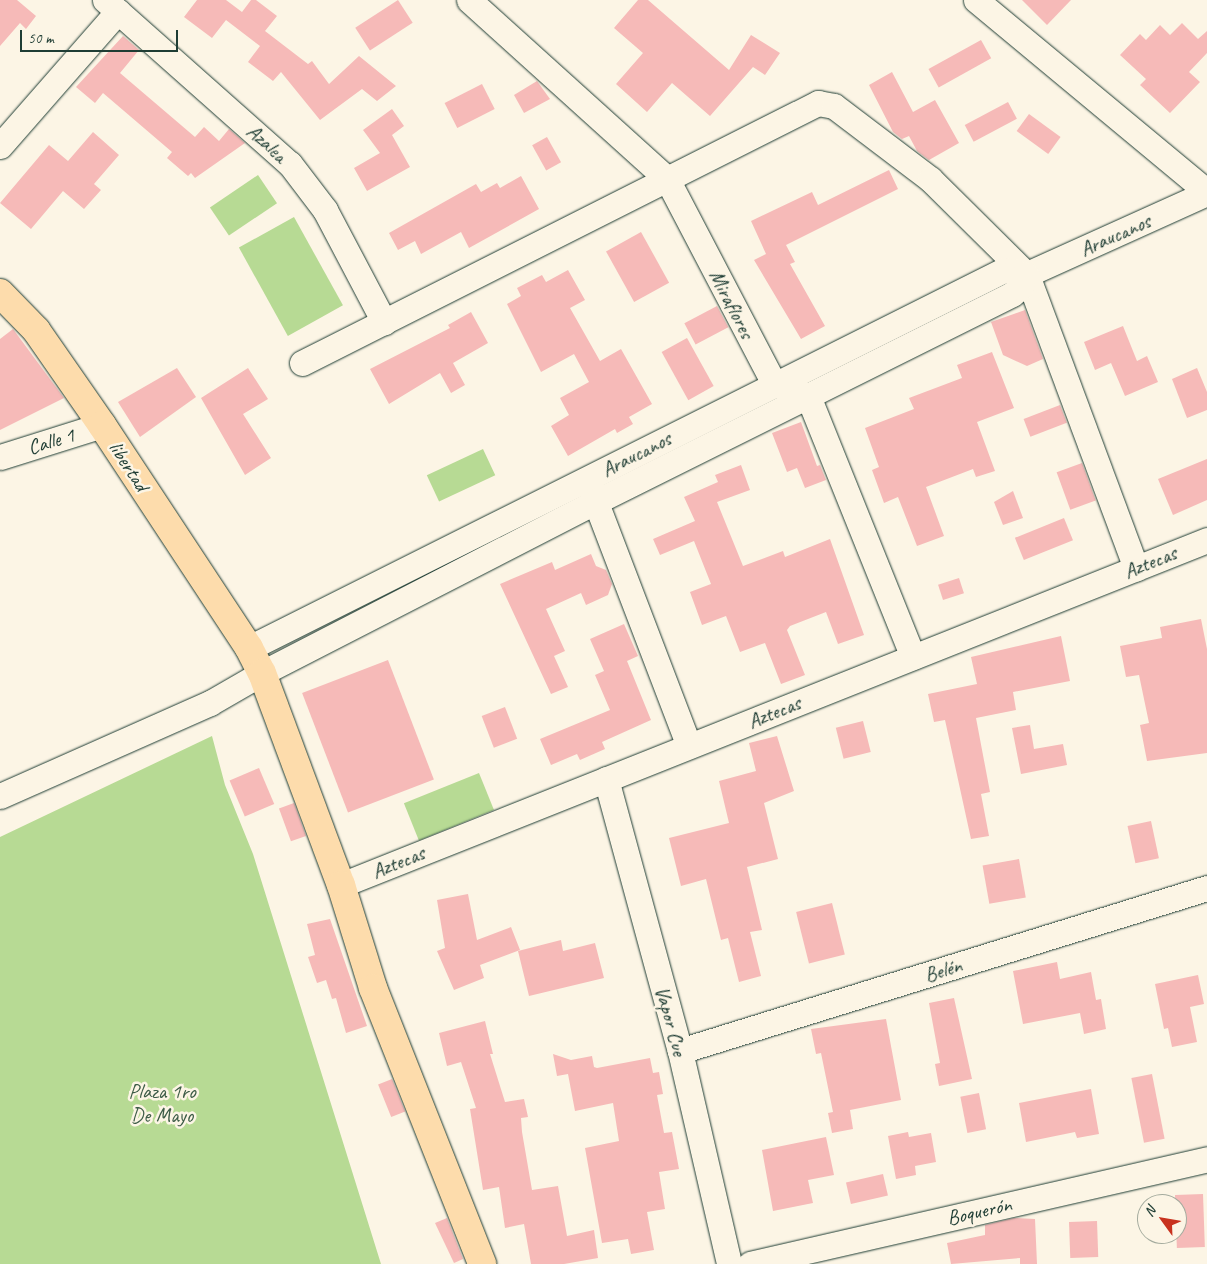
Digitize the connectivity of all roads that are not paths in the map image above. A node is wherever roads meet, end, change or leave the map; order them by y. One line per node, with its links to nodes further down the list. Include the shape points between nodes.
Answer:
1 (469, 0): 5 (street, Miraflores)
2 (980, 1): 6 (street)
3 (112, 5): 4 (street); 9 (street, Azalea, via 290,164 325,210)
4 (0, 146)
5 (668, 179): 7 (street, via 818,103 834,106 930,179); 9 (street); 11 (street, Miraflores)
6 (1207, 193): 7 (street, Araucanos)
7 (1025, 276): 11 (street, Araucanos, via 1004,270); 12 (street, Araucanos, via 1021,287 1012,294); 18 (street)
8 (0, 293): 13 (main road, libertad, via 36,330)
9 (384, 322): 10 (street)
10 (302, 363)
11 (774, 384): 12 (street); 15 (street, Araucanos)
12 (808, 396): 16 (street, Araucanos); 20 (street)
13 (102, 424): 14 (street, Calle 1); 19 (main road, libertad)
14 (0, 457)
15 (586, 478): 16 (street); 19 (street, Araucanos)
16 (597, 501): 21 (street, Araucanos); 22 (street)
17 (1207, 542): 18 (street, Aztecas)
18 (1136, 568): 20 (street, Aztecas)
19 (249, 648): 21 (main road, libertad)
20 (913, 657): 22 (street, Aztecas)
21 (262, 673): 24 (street, Araucanos, via 210,703); 25 (main road, libertad)
22 (689, 746): 23 (street, Aztecas)
23 (606, 779): 25 (street, Aztecas); 27 (street, Vapor Cue)
24 (0, 796)
25 (341, 885): 29 (main road, libertad, via 373,988)
26 (1207, 888): 27 (street, Belén)
27 (680, 1051): 30 (street, Vapor Cue)
28 (1207, 1159): 31 (street, Boquerón)
29 (482, 1264)
30 (729, 1264)
31 (750, 1264)

